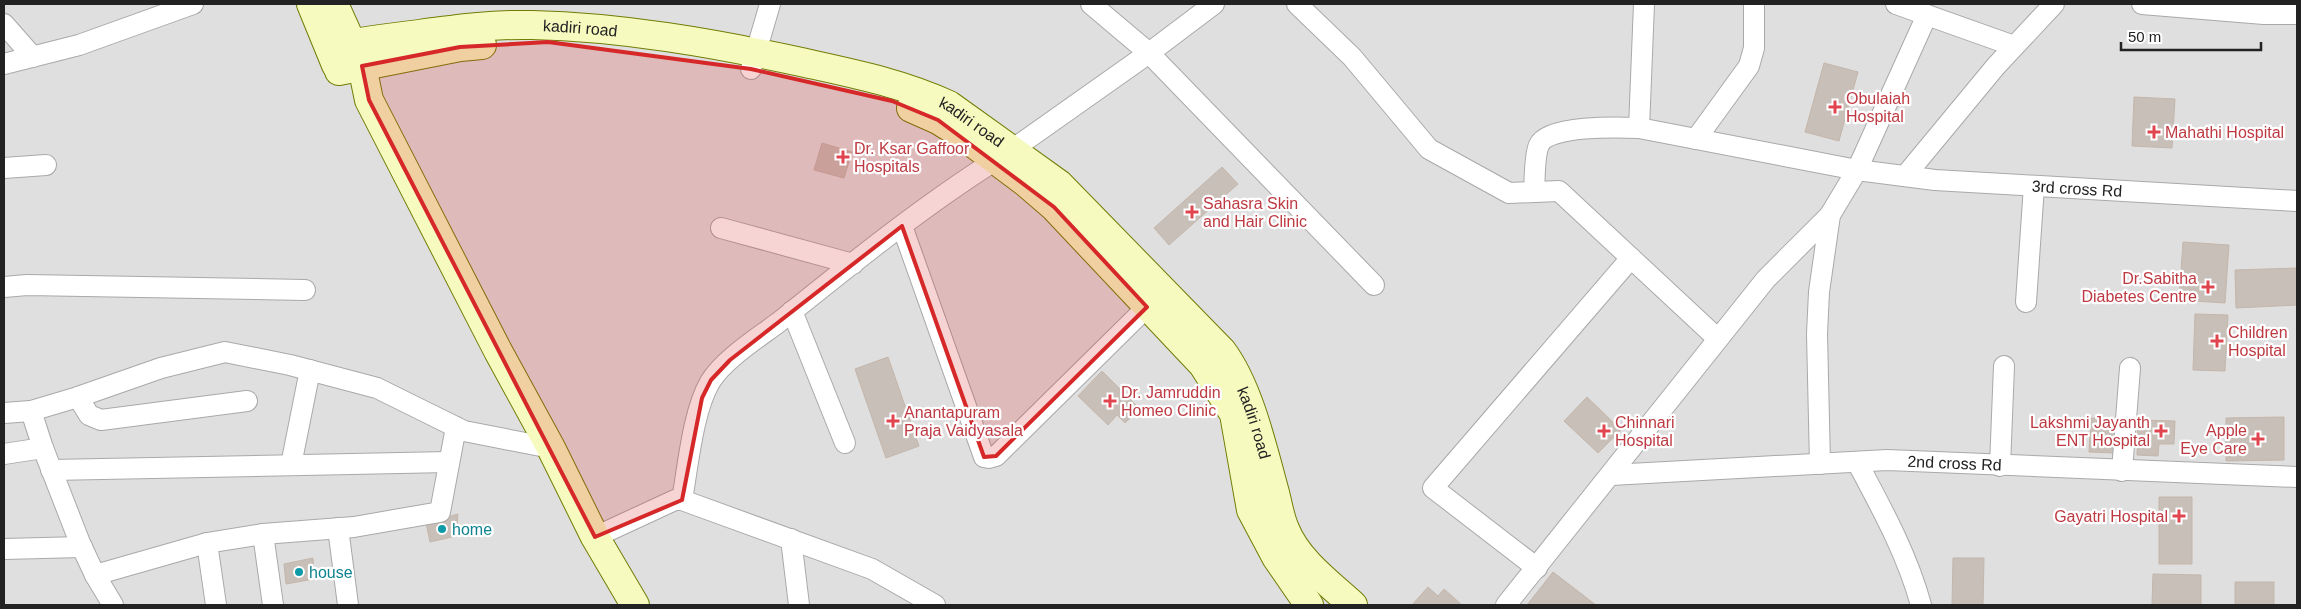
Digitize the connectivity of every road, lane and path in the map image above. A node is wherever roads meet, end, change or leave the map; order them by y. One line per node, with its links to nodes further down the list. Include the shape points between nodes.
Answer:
1 (192, 4): 18 (street, via 79,45)
2 (311, 4): 19 (main road)
3 (334, 4): 19 (main road)
4 (770, 4): 20 (street)
5 (1091, 4): 17 (street)
6 (1214, 4): 17 (street)
7 (1297, 4): 30 (street, via 1352,57 1429,150 1508,193)
8 (1644, 4): 22 (street)
9 (1754, 4): 23 (street, via 1754,48 1749,66)
10 (1896, 4): 14 (street)
11 (2054, 4): 16 (street)
12 (2142, 4): 13 (street)
13 (2297, 14)
14 (1927, 15): 16 (street); 27 (street)
15 (4, 24): 18 (street)
16 (2014, 46): 28 (street)
17 (1148, 53): 24 (street); 37 (street)
18 (33, 57): 21 (street)
19 (346, 57): 20 (main road, kadiri road, via 548,42); 54 (main road)
20 (753, 61): 24 (main road, kadiri road, via 869,77 929,95 962,112)
21 (4, 64)
22 (1639, 128): 23 (street, 3rd cross Rd); 30 (street, 3rd cross Rd, via 1550,134 1538,146)
23 (1696, 139): 27 (street, 3rd cross Rd)
24 (1004, 155): 33 (street); 41 (main road, kadiri road, via 1025,182 1054,207); 83 (main road, kadiri road, via 1059,184 1234,366 1260,441 1285,530 1319,574)
25 (46, 165): 26 (street)
26 (4, 168)
27 (1857, 170): 28 (street, 3rd cross Rd); 32 (street)
28 (1905, 176): 29 (street, 3rd cross Rd)
29 (2034, 186): 31 (street, 3rd cross Rd); 40 (street)
30 (1534, 192): 35 (street, via 1559,192)
31 (2297, 201)
32 (1830, 215): 43 (street, via 1766,279); 58 (street, via 1819,292 1817,334)
33 (902, 226): 36 (street); 41 (street, via 984,457 996,456)
34 (721, 228): 36 (street)
35 (1631, 258): 43 (street); 73 (street, via 1434,488)
36 (853, 264): 42 (street)
37 (1374, 285)
38 (4, 287): 39 (street)
39 (305, 290)
40 (2026, 302)
41 (1147, 307): 82 (main road, kadiri road, via 1203,365 1234,414 1251,510 1276,557)
42 (792, 311): 52 (street); 65 (street, via 730,360 711,380 702,398)
43 (1718, 339): 63 (street)
44 (2004, 366): 60 (street)
45 (2130, 368): 62 (street)
46 (310, 370): 47 (street, via 225,352 160,368); 51 (street, via 377,388); 59 (street)
47 (78, 397): 48 (street, via 90,415 102,420); 49 (street)
48 (247, 401)
49 (31, 411): 50 (street); 53 (street)
50 (4, 413)
51 (456, 427): 54 (street); 56 (street)
52 (846, 443)
53 (43, 448): 55 (street); 61 (street)
54 (551, 448): 68 (main road)
55 (4, 454)
56 (449, 462): 59 (street); 66 (street, via 440,512)
57 (1856, 462): 58 (street, 2nd cross Rd); 60 (street, 2nd cross Rd, via 1888,460); 85 (street, via 1895,534)
58 (1820, 464): 63 (street, 2nd cross Rd)
59 (291, 466): 61 (street)
60 (2000, 466): 62 (street, 2nd cross Rd)
61 (51, 470): 71 (street)
62 (2122, 471): 64 (street, 2nd cross Rd)
63 (1611, 475): 73 (street)
64 (2297, 477)
65 (682, 500): 68 (street, via 674,500); 69 (street)
66 (338, 528): 67 (street); 78 (street)
67 (263, 534): 70 (street); 77 (street)
68 (595, 537): 79 (main road)
69 (791, 540): 80 (street); 81 (street, via 872,569)
70 (207, 543): 74 (street); 76 (street)
71 (82, 547): 72 (street); 74 (street)
72 (4, 549)
73 (1537, 568): 84 (street)
74 (95, 575): 75 (street)
75 (113, 605)
76 (216, 605)
77 (273, 605)
78 (348, 605)
79 (635, 605)
80 (799, 605)
81 (935, 605)
82 (1310, 605)
83 (1353, 605)
84 (1506, 605)
85 (1921, 605)

